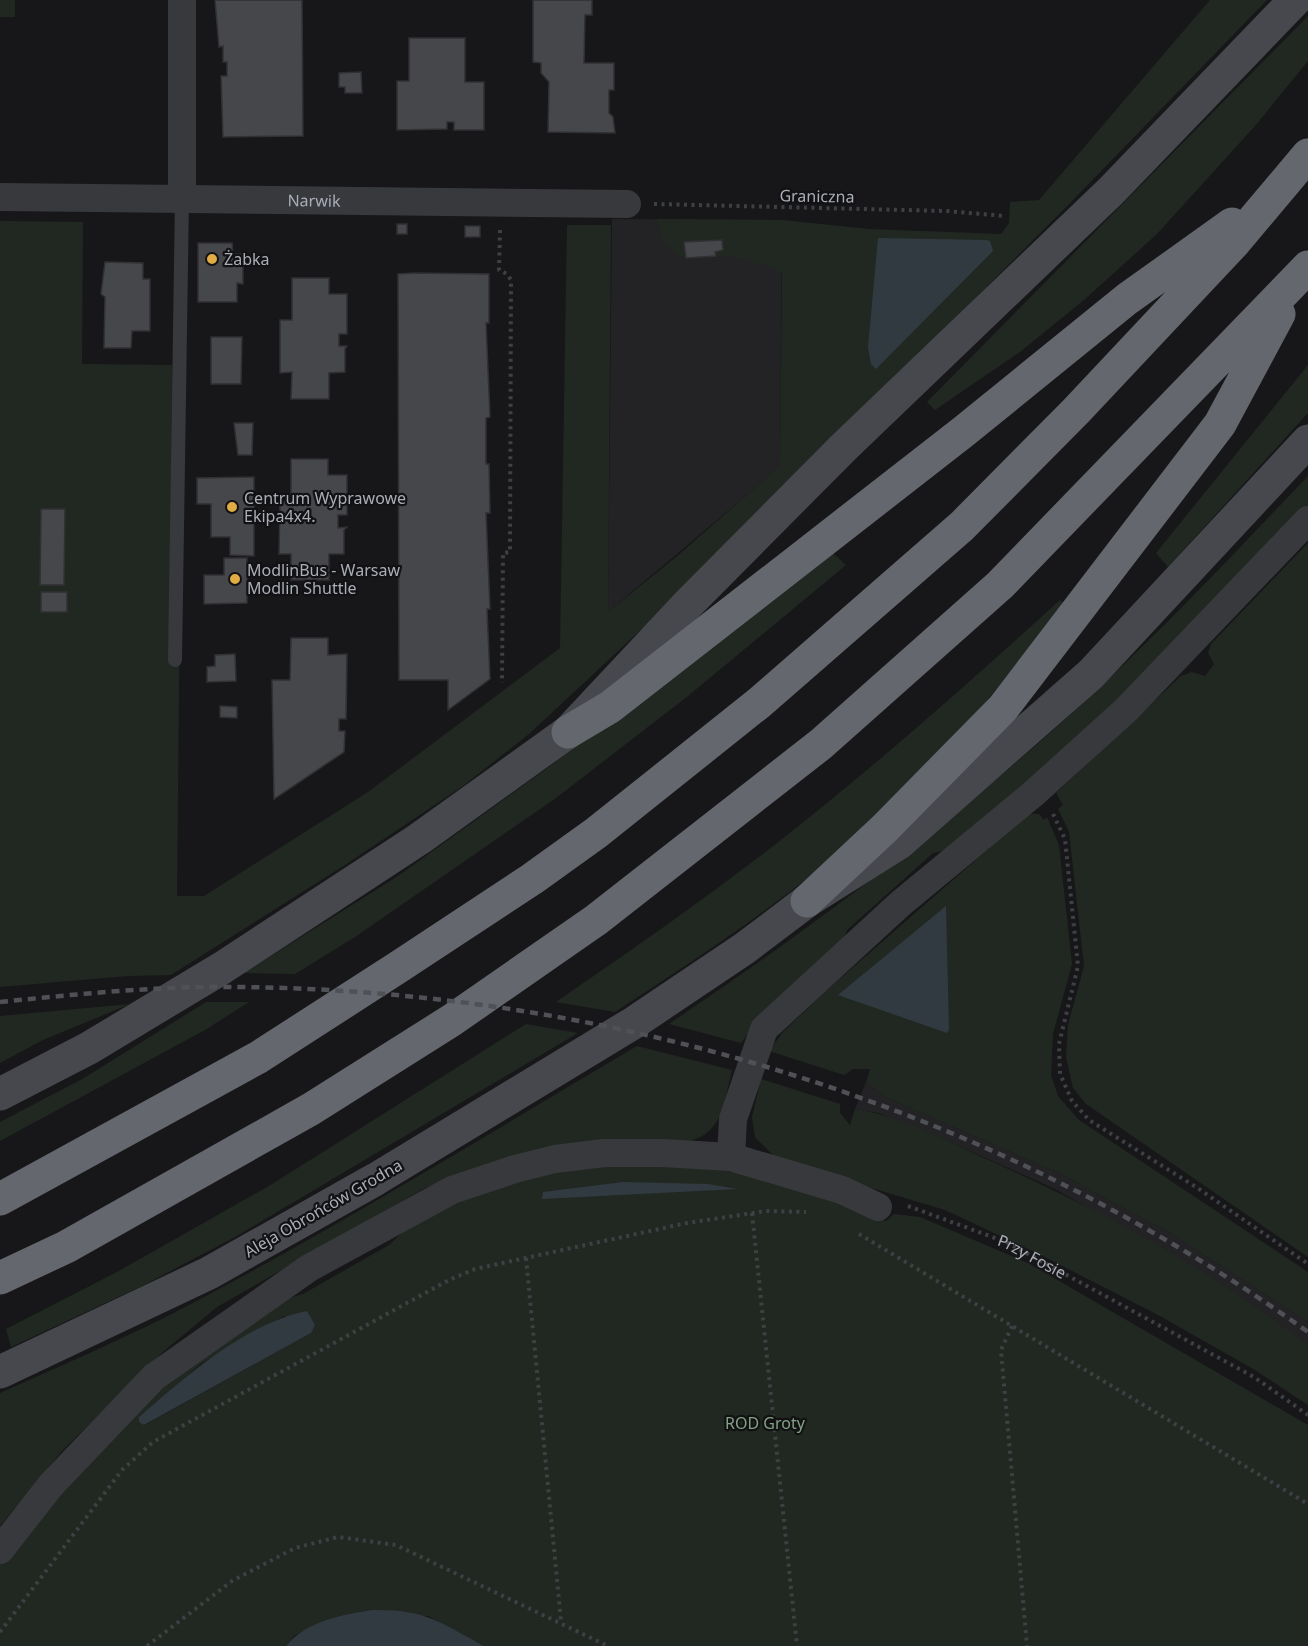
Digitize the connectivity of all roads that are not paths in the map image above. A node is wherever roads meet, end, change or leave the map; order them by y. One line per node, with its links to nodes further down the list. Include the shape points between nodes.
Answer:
1 (182, 0): 6 (street)
2 (1294, 0): 12 (main road, via 1111,191 844,447 686,606)
3 (1308, 155): 4 (highway)
4 (1275, 193): 12 (highway, via 1127,299 610,707); 16 (highway, via 1233,244 962,526 759,702 596,833 259,1057)
5 (0, 197): 6 (street, Narwik)
6 (182, 198): 7 (street, Narwik); 11 (lane)
7 (627, 204)
8 (1303, 273): 13 (highway, via 1220,424 1003,708); 18 (highway, via 1000,585 821,744 596,920 452,1020 311,1109 66,1247)
9 (1308, 441): 13 (main road, Aleja Obrońców Grodna, via 1091,674 898,843)
10 (1308, 520): 15 (street, via 1126,710 1033,794 900,904 764,1029 733,1119)
11 (176, 660)
12 (568, 732): 14 (main road, via 419,839 248,952 98,1042)
13 (807, 901): 19 (main road, Aleja Obrońców Grodna, via 635,1022 300,1223 198,1278)
14 (0, 1094)
15 (731, 1157): 17 (street, via 842,1190); 20 (street, via 603,1153 515,1168 452,1190 309,1268 154,1377 51,1485)
16 (0, 1199)
17 (878, 1207)
18 (0, 1278)
19 (0, 1372)
20 (0, 1550)

